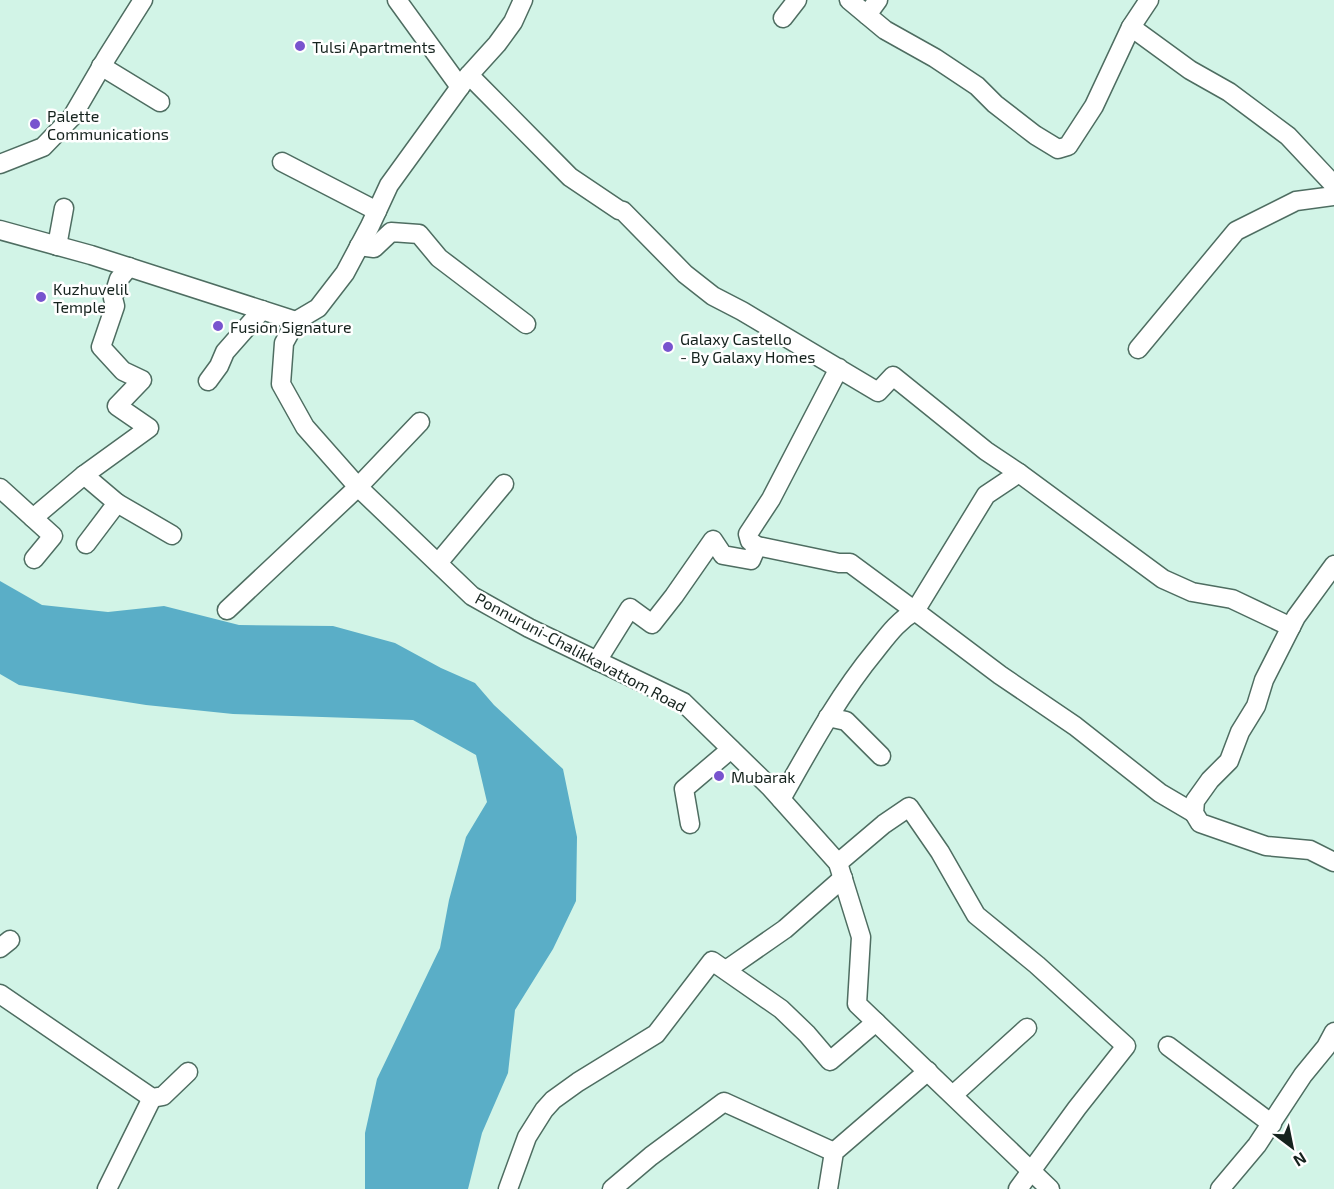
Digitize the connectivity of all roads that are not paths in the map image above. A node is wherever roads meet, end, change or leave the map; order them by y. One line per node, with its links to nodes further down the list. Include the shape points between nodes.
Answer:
1 (144, 0): 10 (street)
2 (398, 0): 11 (street)
3 (523, 0): 11 (street, via 497,44)
4 (797, 0): 8 (street)
5 (849, 0): 7 (street)
6 (1149, 0): 9 (street)
7 (872, 8): 9 (street, via 885,30 977,86 995,104 1058,149 1068,146 1094,106)
8 (783, 18)
9 (1131, 27): 15 (street, via 1288,136)
10 (101, 66): 12 (street); 14 (street, via 72,117 43,147)
11 (464, 81): 18 (street, via 389,185); 27 (street, via 570,177 623,211 685,274 713,296)
12 (160, 102)
13 (282, 162): 18 (street)
14 (0, 164)
15 (1334, 185)
16 (1334, 196): 26 (street, via 1296,201 1236,231)
17 (64, 208): 20 (street)
18 (377, 211): 21 (street)
19 (0, 230): 20 (street)
20 (57, 246): 22 (street)
21 (359, 246): 24 (street, via 345,273 318,308); 25 (street, via 374,248 391,232 419,234 439,258)
22 (129, 267): 23 (street); 31 (street, via 119,279 113,298 116,306 101,347 123,371 142,380 117,406 149,428)
23 (262, 310): 24 (street); 28 (street, via 225,352)
24 (296, 321): 33 (street, Ponnuruni-Chalikkavattom Road, via 284,344 281,384 305,426)
25 (526, 324)
26 (1138, 349)
27 (839, 368): 30 (street, via 878,392 892,376); 39 (street, via 771,499 748,534)
28 (208, 381)
29 (420, 422): 33 (street)
30 (1019, 473): 44 (street, via 986,495); 45 (street, via 1163,579 1192,592 1232,599)
31 (84, 475): 35 (street); 36 (street)
32 (504, 484): 41 (street)
33 (358, 487): 41 (street, Ponnuruni-Chalikkavattom Road); 43 (street)
34 (0, 488): 36 (street)
35 (117, 503): 37 (street); 38 (street)
36 (33, 518): 40 (street, via 53,536)
37 (172, 535)
38 (86, 544)
39 (757, 546): 44 (street, via 850,562); 46 (street, via 751,560 723,555 713,540 652,624 630,608)
40 (34, 559)
41 (438, 563): 46 (street, Ponnuruni-Chalikkavattom Road, via 472,596)
42 (1334, 565): 45 (street)
43 (227, 610)
44 (915, 611): 47 (street, via 901,620 867,661); 51 (street, via 1075,726 1160,793)
45 (1291, 627): 51 (street, via 1229,761 1195,801)
46 (597, 661): 48 (street, Ponnuruni-Chalikkavattom Road, via 683,702)
47 (828, 717): 49 (street, via 846,721); 50 (street)
48 (731, 749): 50 (street, Ponnuruni-Chalikkavattom Road); 52 (street, via 684,789)
49 (881, 756)
50 (781, 799): 54 (street, Ponnuruni-Chalikkavattom Road)
51 (1194, 813): 53 (street, via 1200,823 1266,846 1310,850)
52 (690, 824)
53 (1334, 862)
54 (840, 870): 55 (street, via 785,929); 57 (street, Ponnuruni-Chalikkavattom Road, via 861,937 857,1004); 67 (street, via 884,824 909,807 976,915 1125,1046)
55 (726, 970): 57 (street, via 793,1020 830,1061); 69 (street, via 712,961 656,1034 553,1100 527,1137)
56 (0, 994): 64 (street)
57 (876, 1022): 61 (street, Ponnuruni-Chalikkavattom Road)
58 (1027, 1028): 63 (street)
59 (1334, 1032): 65 (street)
60 (1168, 1046): 65 (street)
61 (928, 1071): 63 (street, Ponnuruni-Chalikkavattom Road); 66 (street)
62 (188, 1072): 64 (street, via 163,1096)
63 (953, 1095): 67 (street, Ponnuruni-Chalikkavattom Road)
64 (152, 1098): 68 (street)
65 (1272, 1124): 74 (street)
66 (834, 1152): 70 (street, via 724,1102); 71 (street)
67 (1031, 1171): 72 (street); 73 (street, Ponnuruni-Chalikkavattom Road)
68 (107, 1189)
69 (508, 1189)
70 (612, 1189)
71 (828, 1189)
72 (1018, 1189)
73 (1050, 1189)
74 (1220, 1189)

